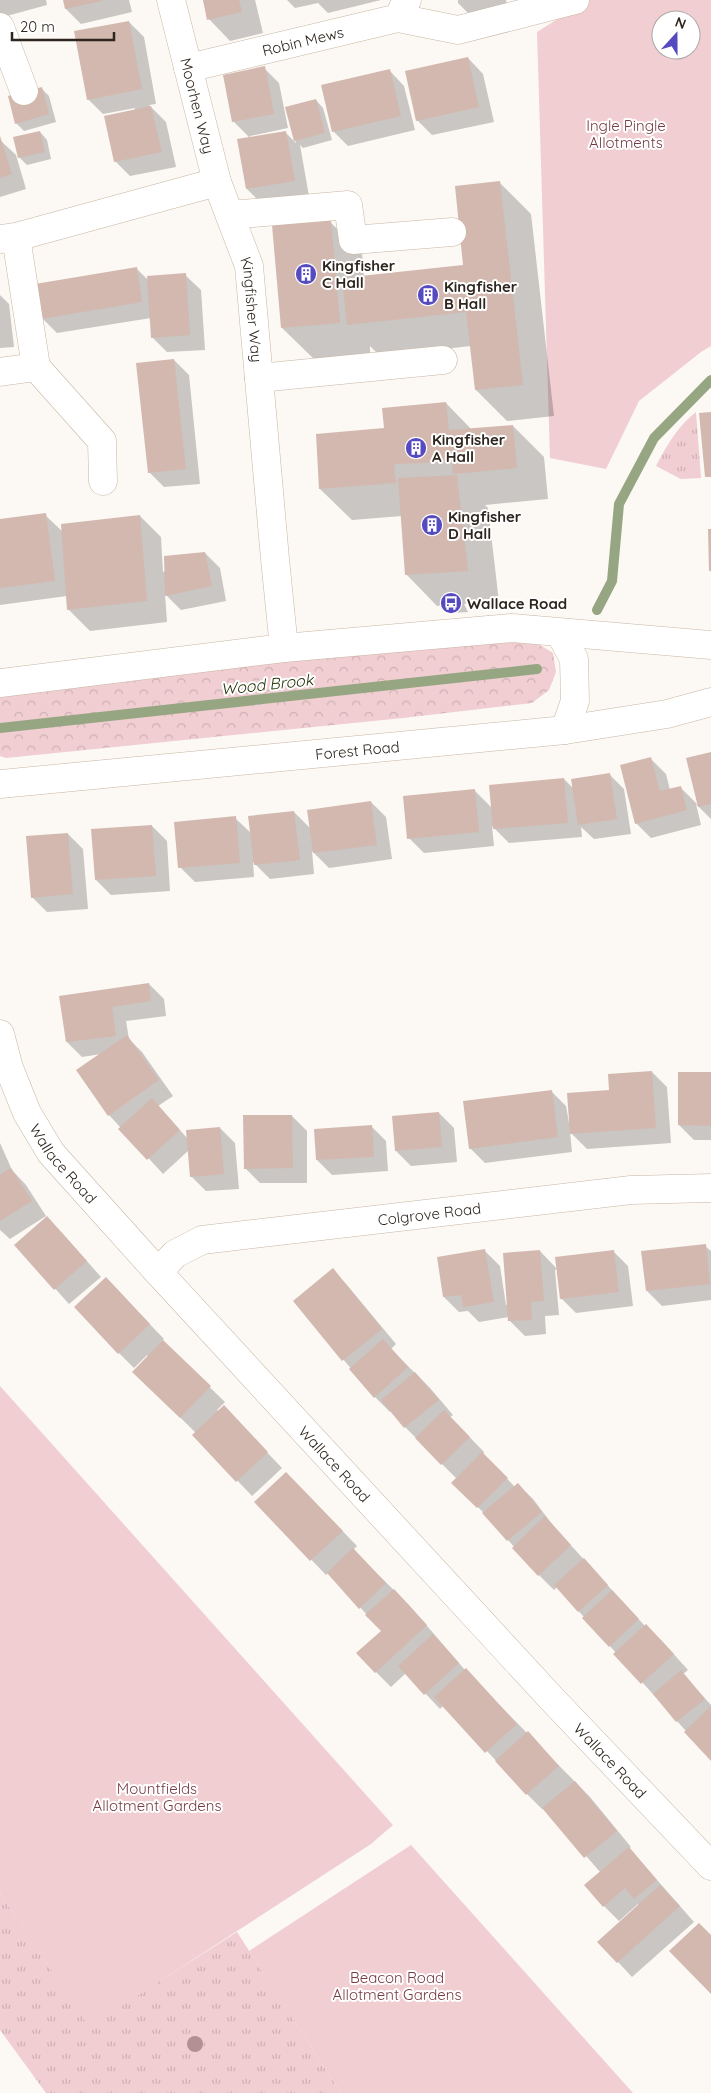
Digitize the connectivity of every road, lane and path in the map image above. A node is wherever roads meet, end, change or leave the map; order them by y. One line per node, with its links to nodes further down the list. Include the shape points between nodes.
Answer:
1 (172, 0): 5 (street, Moorhen Way)
2 (576, 0): 3 (street, via 458,30)
3 (403, 9): 5 (street, Robin Mews)
4 (0, 26): 6 (street)
5 (188, 68): 7 (street, Moorhen Way)
6 (24, 91)
7 (217, 182): 8 (street, Kingfisher Way); 10 (street)
8 (230, 215): 9 (street, via 348,206 353,240); 14 (street, Kingfisher Way, via 249,266)
9 (452, 232)
10 (8, 238): 12 (street)
11 (443, 360): 14 (street)
12 (36, 367): 13 (street); 15 (street, via 102,441)
13 (0, 372)
14 (259, 378): 18 (street, Kingfisher Way)
15 (103, 481)
16 (560, 633): 17 (street); 18 (street, via 512,628); 21 (street, via 574,659 575,701)
17 (711, 645)
18 (284, 648): 19 (street)
19 (0, 683)
20 (711, 702): 21 (street, Forest Road, via 667,714)
21 (565, 730): 22 (street, Forest Road)
22 (0, 784)
23 (0, 1034): 25 (street, Wallace Road, via 9,1068 27,1112 51,1153)
24 (711, 1188): 25 (street, Colgrove Road, via 630,1190 202,1240 175,1254)
25 (158, 1272): 26 (street, Wallace Road, via 552,1699)
26 (711, 1866)

